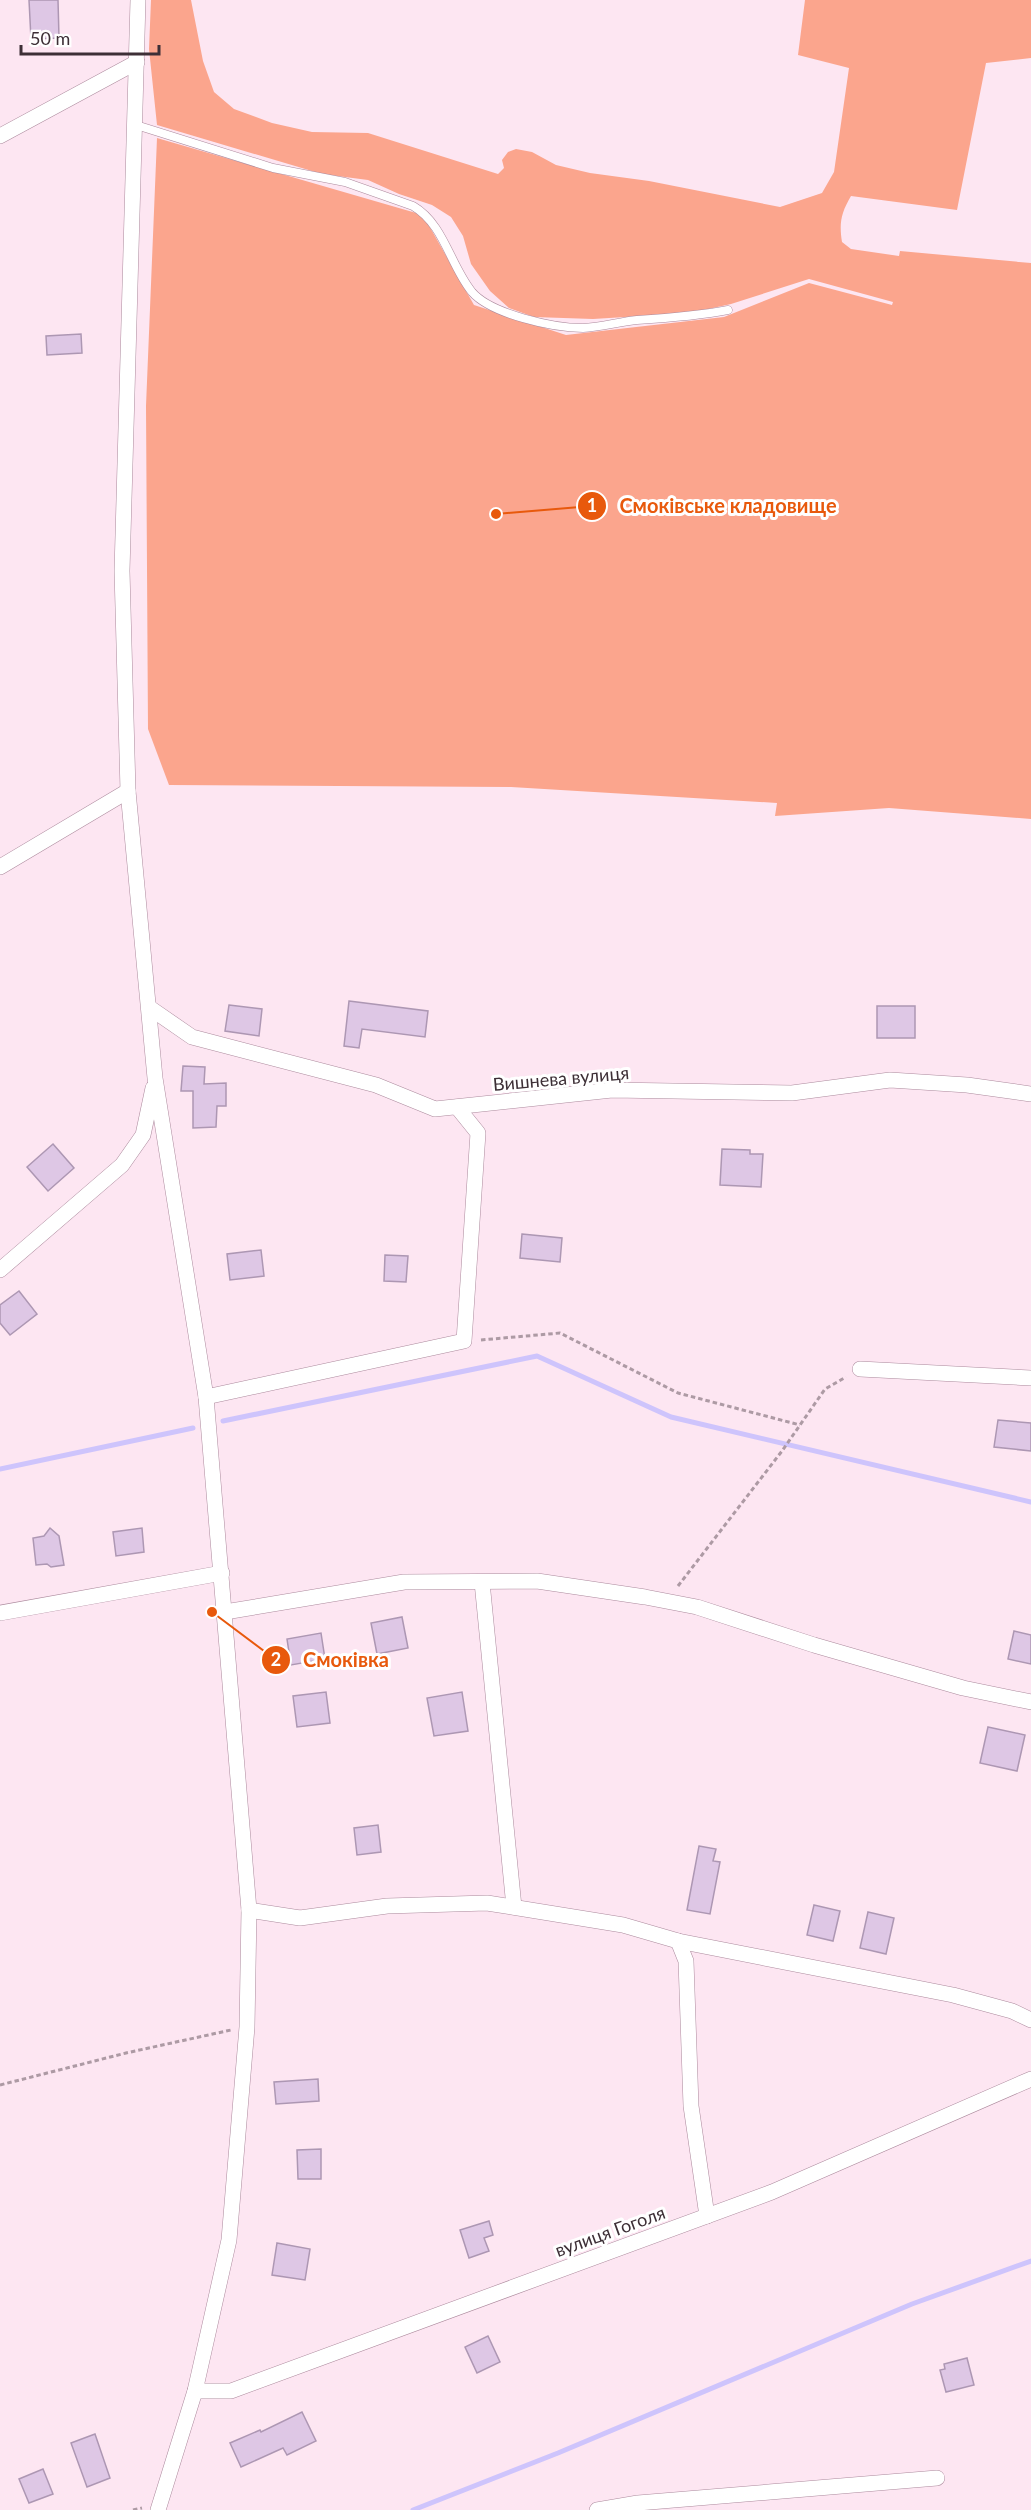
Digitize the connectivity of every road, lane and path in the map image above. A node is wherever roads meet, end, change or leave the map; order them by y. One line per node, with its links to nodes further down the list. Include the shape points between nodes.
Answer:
1 (138, 0): 2 (street)
2 (137, 62): 3 (street); 4 (street)
3 (135, 125): 5 (lane, via 273,168 345,182 413,206 433,225 468,286 482,302 534,321 582,328); 6 (street, via 122,570)
4 (0, 136)
5 (728, 310)
6 (128, 791): 7 (street); 8 (street)
7 (0, 867)
8 (150, 1008): 9 (street); 11 (street, Вишнева вулиця, via 192,1036 376,1085 435,1109)
9 (155, 1078): 12 (street, via 143,1135 122,1165); 16 (street)
10 (1031, 1094): 11 (street, Вишнева вулиця, via 890,1080 792,1093 612,1090)
11 (457, 1107): 13 (street, via 478,1133)
12 (0, 1270)
13 (464, 1341): 16 (street); 17 (path, via 560,1332 678,1393)
14 (860, 1369): 15 (street); 17 (path, via 825,1389)
15 (1031, 1378)
16 (206, 1397): 18 (street)
17 (800, 1425): 20 (path)
18 (222, 1573): 21 (street); 22 (street)
19 (483, 1582): 20 (street, via 537,1581); 21 (street, via 404,1582); 24 (street)
20 (666, 1601): 23 (street, via 814,1646)
21 (225, 1612): 25 (street)
22 (0, 1613)
23 (1031, 1702)
24 (514, 1906): 25 (street, via 387,1906 300,1918); 26 (street, via 623,1925)
25 (249, 1910): 28 (street)
26 (678, 1941): 27 (street, via 953,1995); 31 (street, via 686,1961 691,2106)
27 (1031, 2020)
28 (247, 2027): 30 (path); 32 (street, via 229,2240)
29 (1031, 2079): 31 (street, вулиця Гоголя, via 772,2192)
30 (0, 2085)
31 (707, 2216): 32 (street, вулиця Гоголя, via 231,2391)
32 (195, 2391): 34 (street)
33 (937, 2478): 35 (street, via 638,2503)
34 (158, 2510)
35 (597, 2510)

